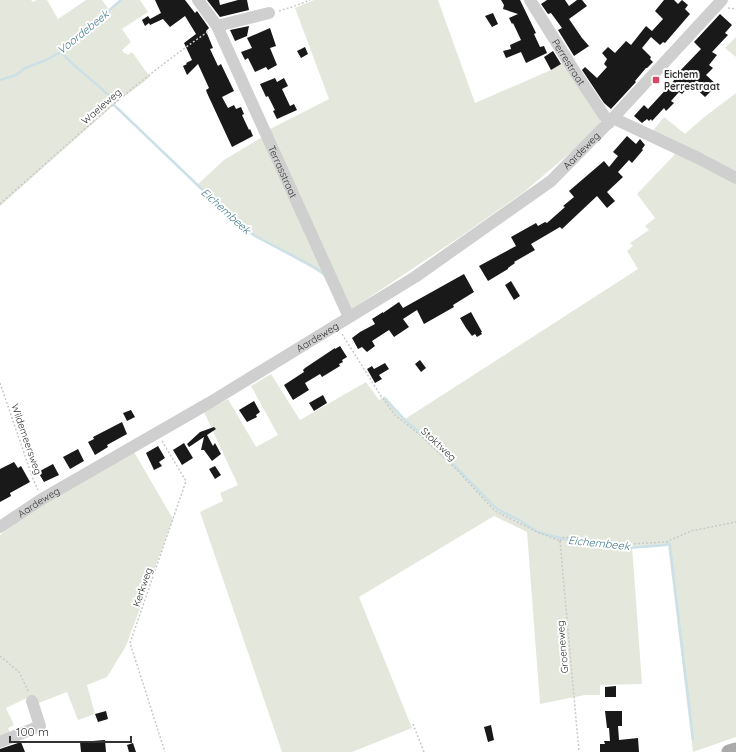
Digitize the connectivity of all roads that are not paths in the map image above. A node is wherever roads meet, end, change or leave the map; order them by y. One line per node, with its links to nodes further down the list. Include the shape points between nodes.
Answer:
1 (198, 0): 5 (street, Terrasstraat)
2 (530, 0): 6 (street, Perrestraat)
3 (716, 2): 6 (street, Aardeweg)
4 (269, 13): 5 (street)
5 (217, 26): 8 (street, Terrasstraat)
6 (611, 120): 7 (street, via 698,158); 8 (street, Aardeweg, via 551,181 415,277)
7 (736, 178)
8 (349, 317): 9 (street, Aardeweg, via 209,403 42,499)
9 (0, 527)
10 (32, 701): 11 (street, via 40,726)
11 (0, 742)
12 (736, 750): 13 (main road)
13 (729, 752)

